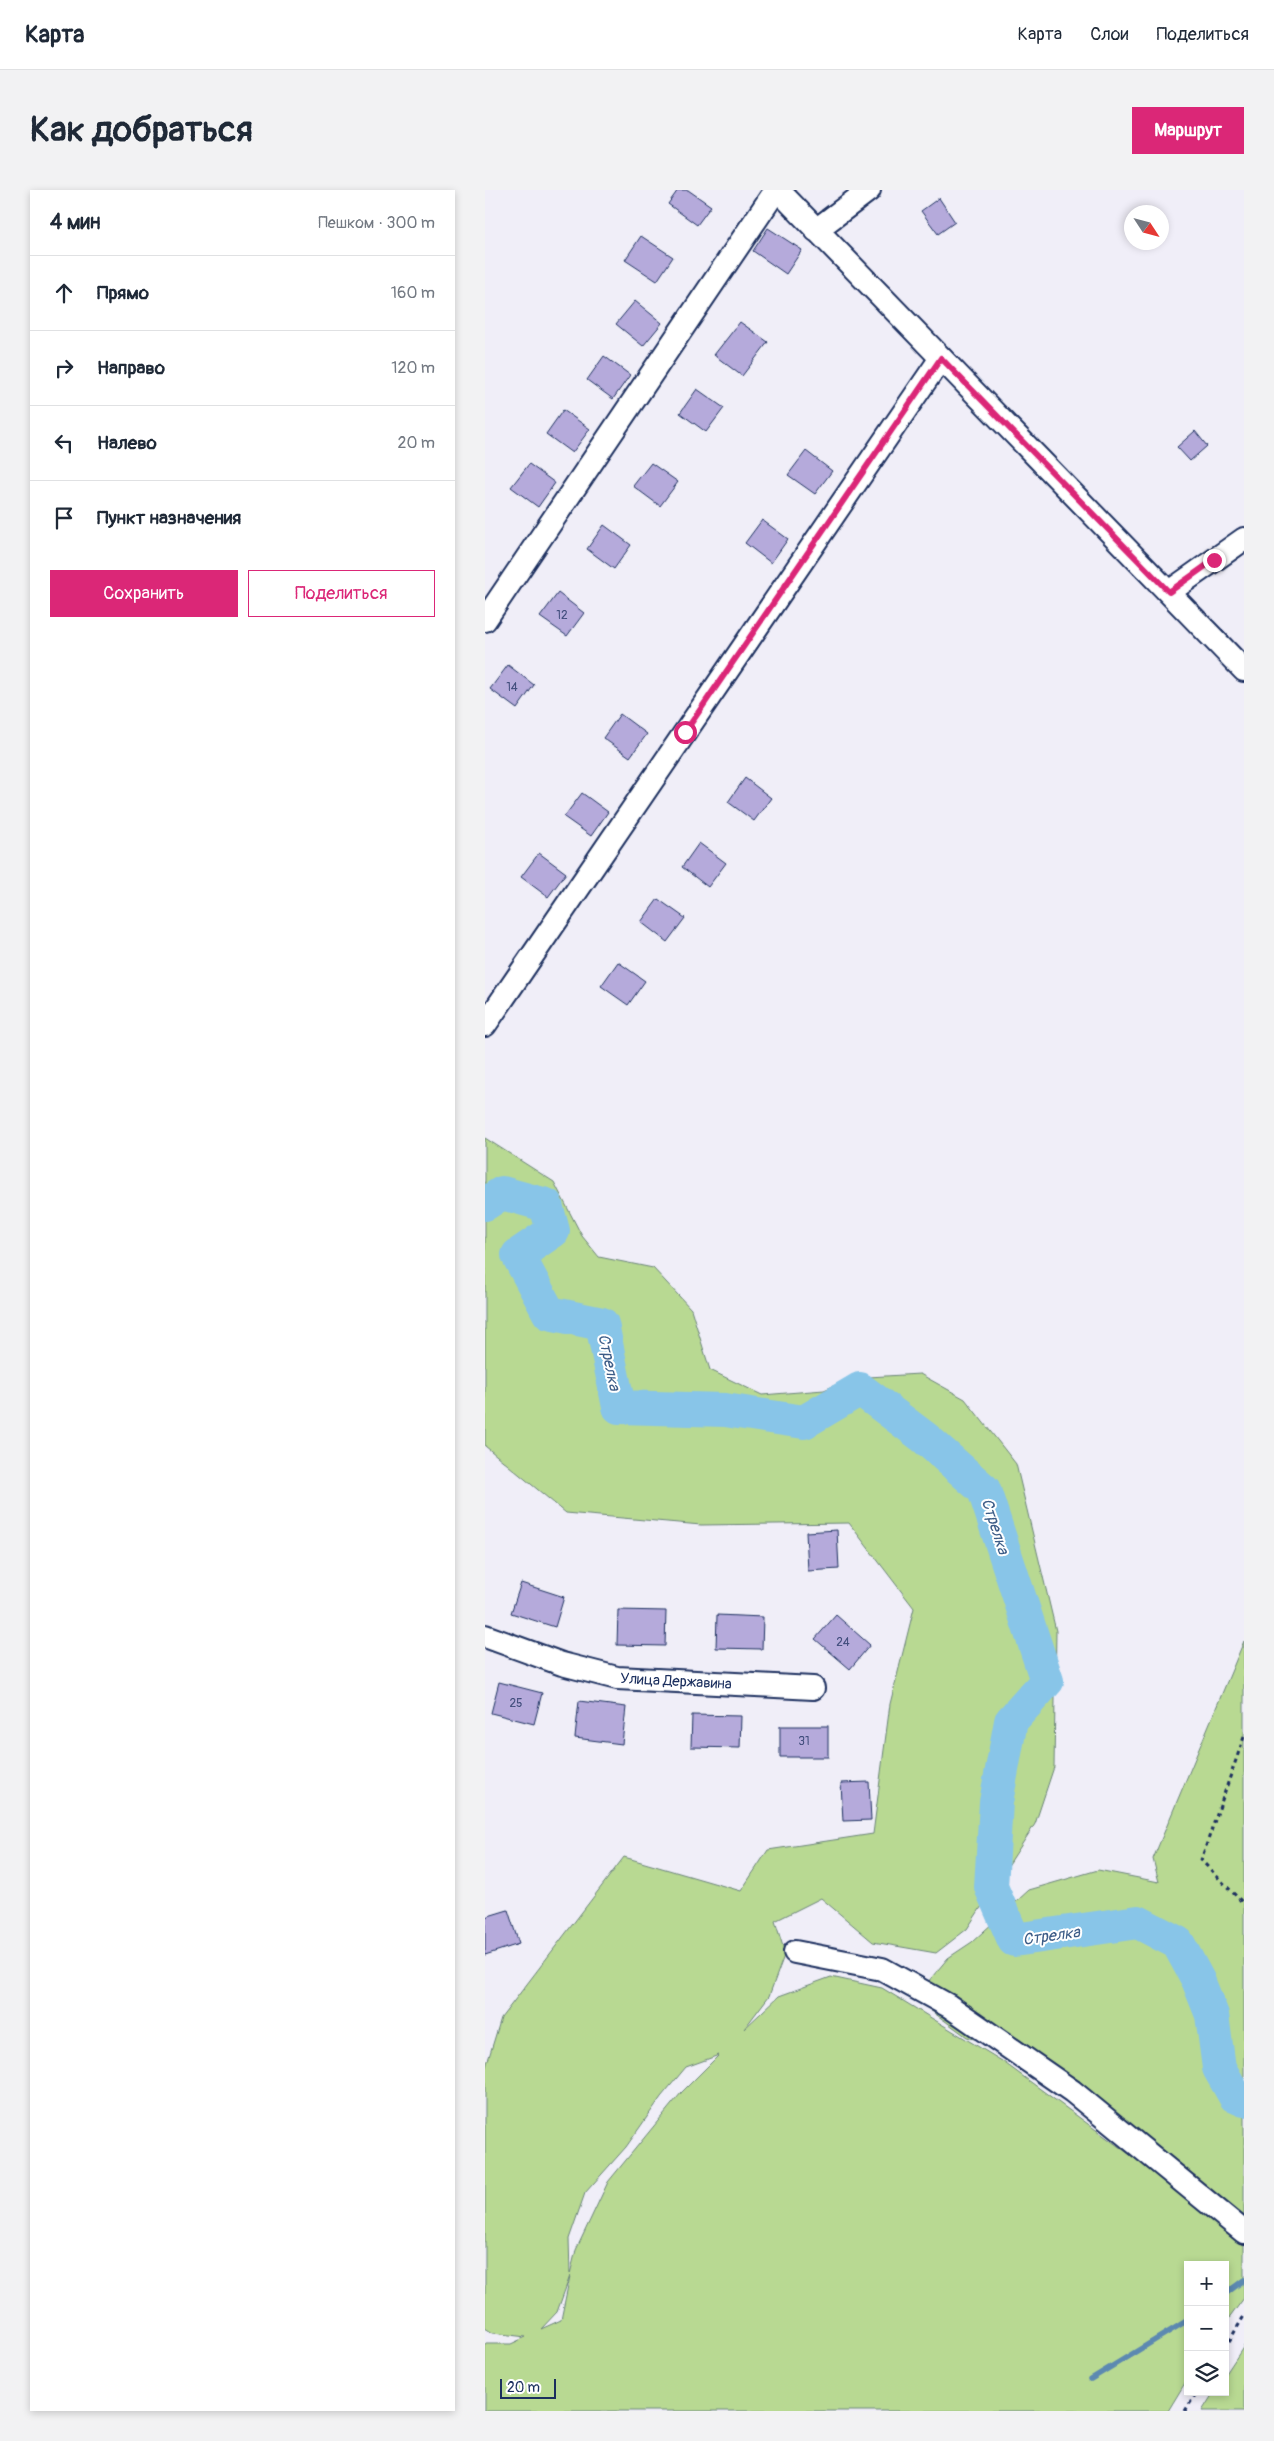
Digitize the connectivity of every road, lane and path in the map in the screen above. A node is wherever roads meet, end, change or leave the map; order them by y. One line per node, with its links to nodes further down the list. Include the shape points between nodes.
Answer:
1 (777, 190): 3 (street); 7 (street)
2 (869, 190): 3 (street)
3 (816, 230): 4 (street)
4 (941, 358): 6 (street); 9 (street)
5 (1244, 539): 6 (street)
6 (1169, 592): 8 (street)
7 (485, 620)
8 (1244, 670)
9 (485, 1025)
10 (485, 1636): 11 (street, Улица Державина, via 562,1664 617,1678)
11 (813, 1688)
12 (1244, 1737): 13 (path, via 1201,1860)
13 (1244, 1904)
14 (795, 1952): 15 (street, via 882,1969 949,2006 1072,2091)
15 (1244, 2232)
16 (1244, 2316): 17 (path)
17 (1229, 2341)
18 (1194, 2396): 19 (path)
19 (1185, 2411)

